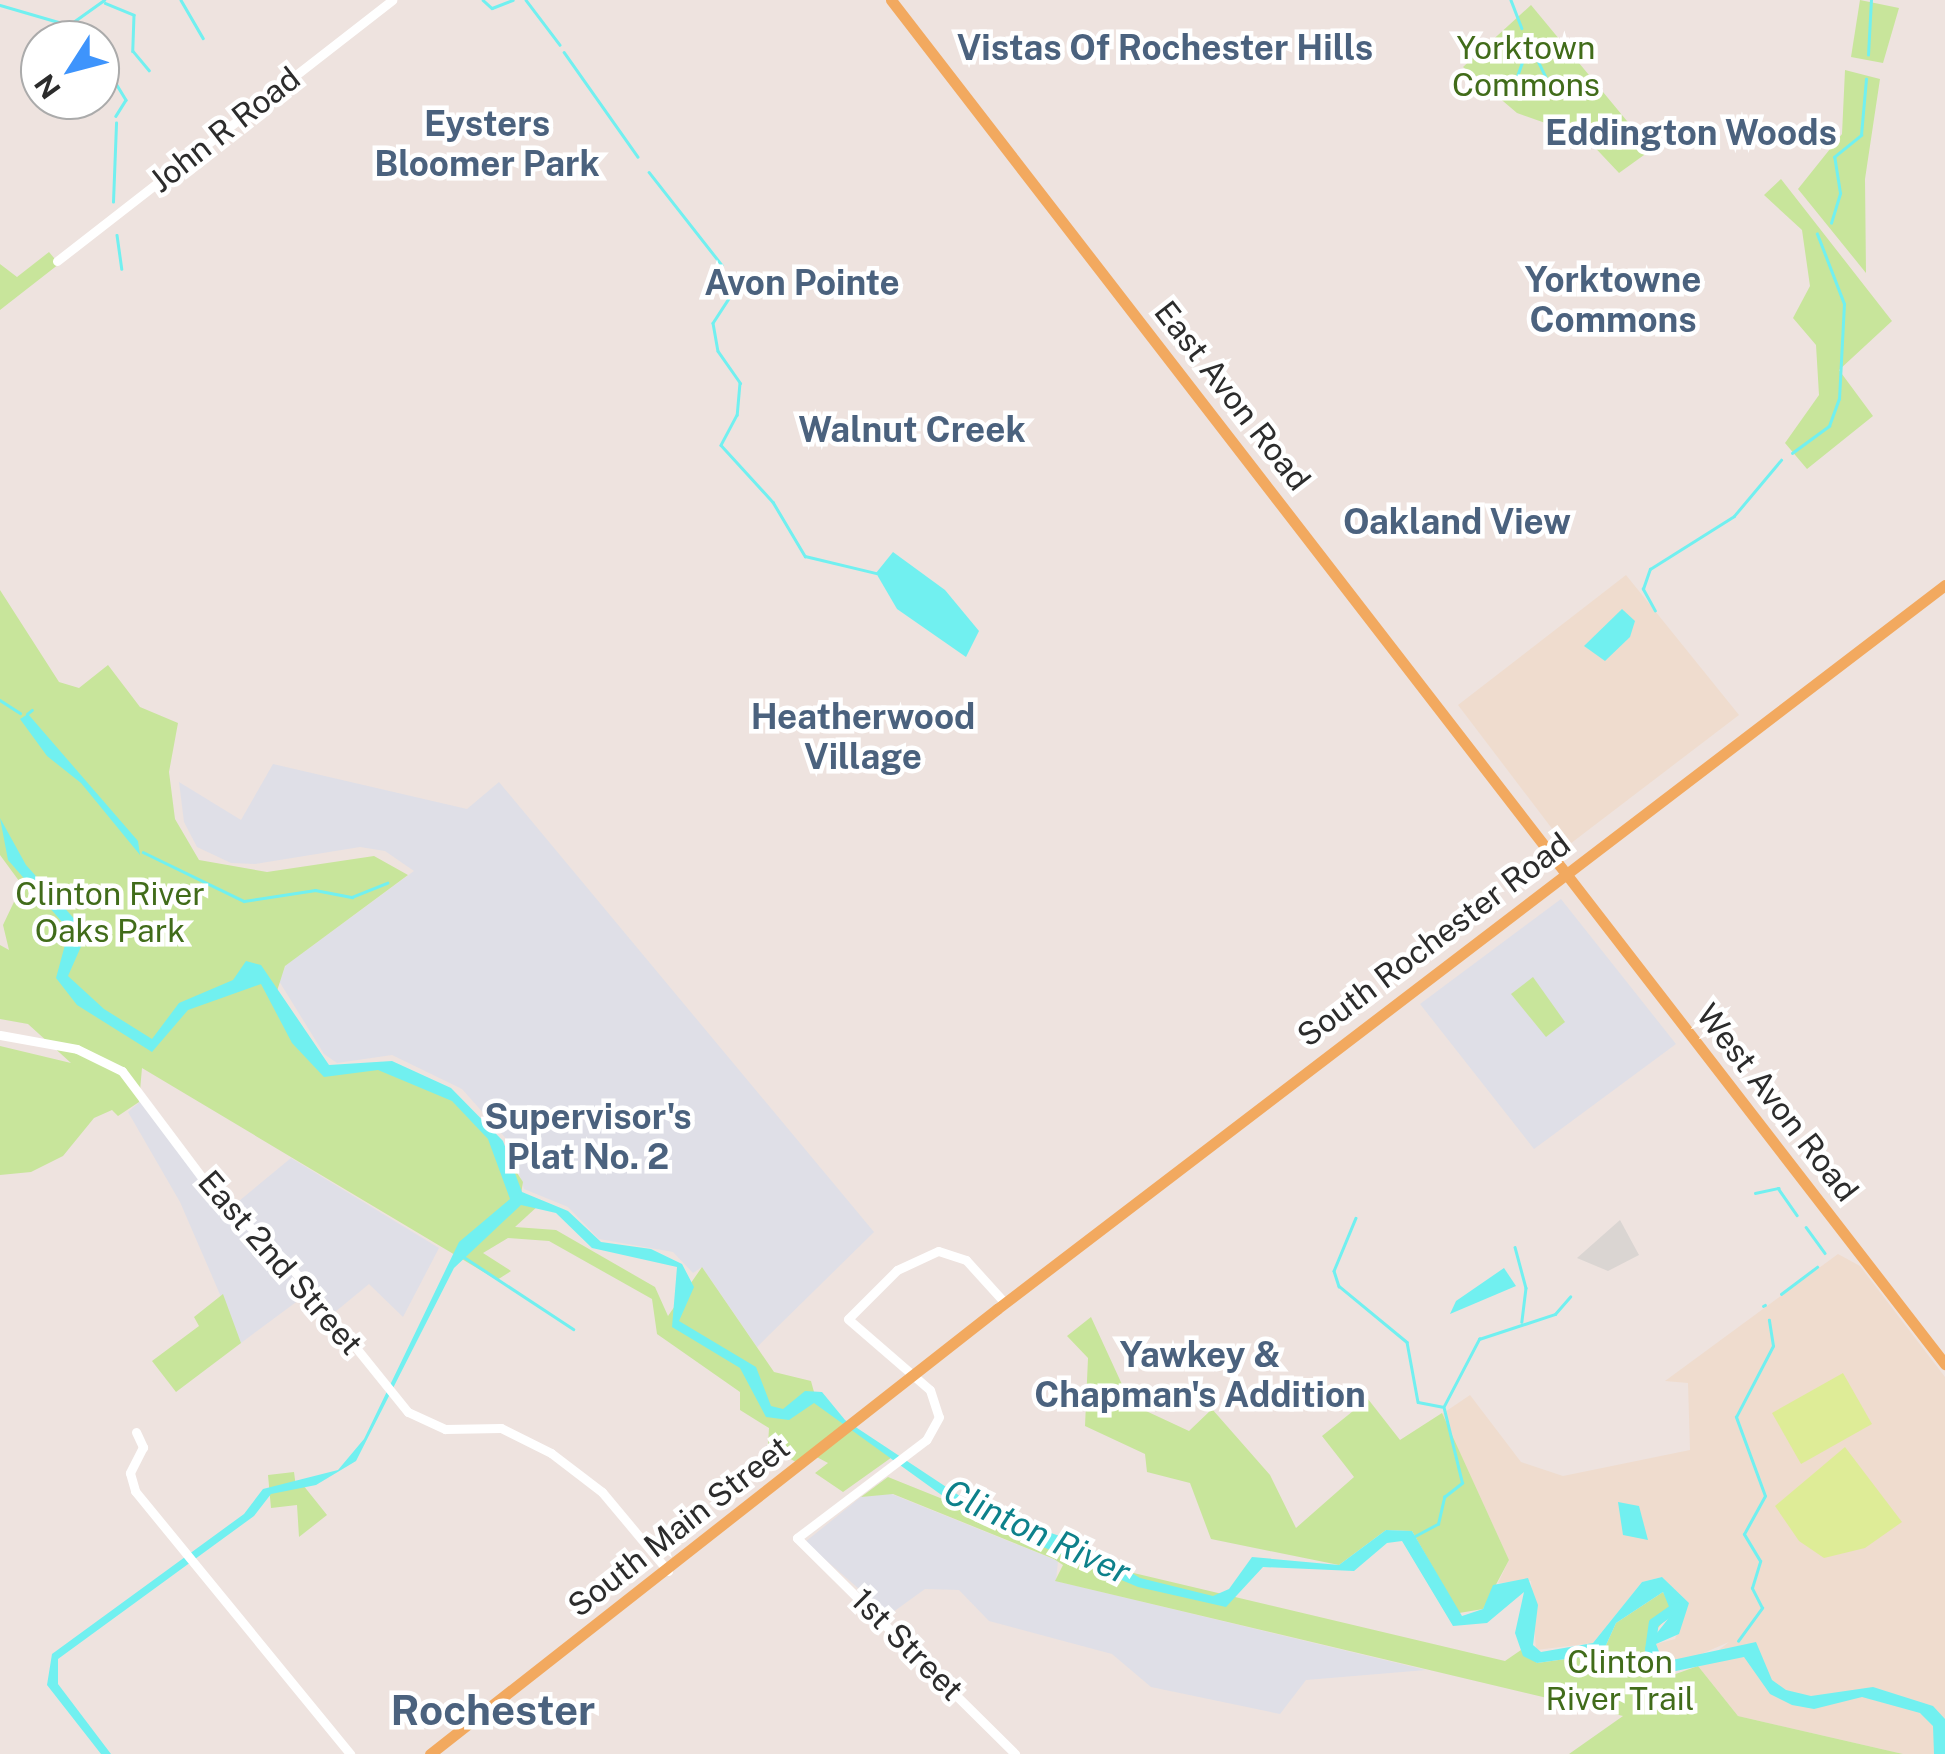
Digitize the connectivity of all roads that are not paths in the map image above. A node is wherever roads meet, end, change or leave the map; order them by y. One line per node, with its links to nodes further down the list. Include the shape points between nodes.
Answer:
1 (392, 0): 3 (street, John R Road)
2 (891, 0): 5 (main road, East Avon Road)
3 (58, 261)
4 (1945, 585): 5 (main road, South Rochester Road)
5 (1566, 875): 7 (main road, South Rochester Road); 9 (main road, West Avon Road)
6 (0, 1035): 11 (street, East 2nd Street, via 93,1054 144,1094 212,1192 286,1261 408,1412 437,1427 501,1428 551,1452 602,1492)
7 (1004, 1303): 8 (main road, South Rochester Road); 14 (street, 1st Street, via 966,1260 938,1251 897,1270 848,1319 936,1398 937,1426 797,1538)
8 (959, 1340): 11 (main road, South Main Street)
9 (1945, 1364)
10 (136, 1432): 12 (street, via 143,1447 131,1484)
11 (668, 1572): 13 (main road, South Main Street)
12 (350, 1754)
13 (430, 1754)
14 (1015, 1754)

